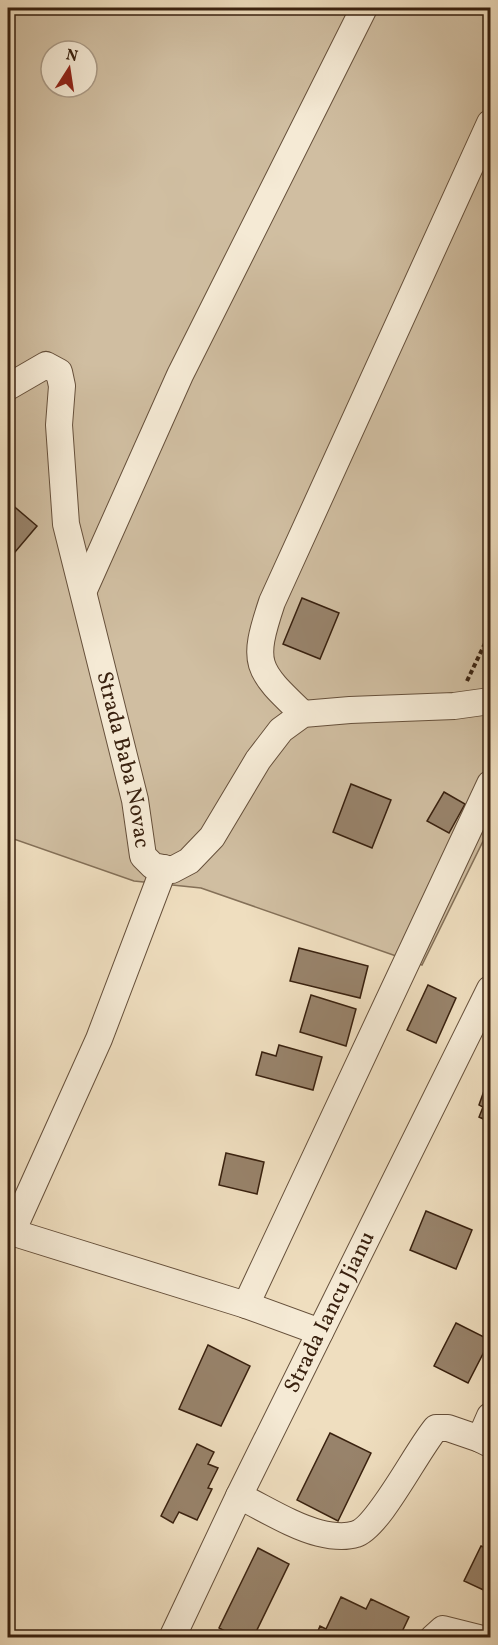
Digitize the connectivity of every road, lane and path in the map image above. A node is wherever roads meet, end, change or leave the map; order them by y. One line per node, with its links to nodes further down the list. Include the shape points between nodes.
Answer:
1 (364, 8): 4 (street, via 180,375)
2 (490, 123): 8 (street, via 272,602 260,638 259,658 269,682)
3 (8, 387): 4 (street, Strada Baba Novac, via 46,365 59,372 66,524)
4 (84, 590): 10 (street, Strada Baba Novac, via 135,800 143,856 153,866)
5 (490, 633): 7 (path)
6 (490, 701): 7 (street)
7 (454, 706): 8 (street)
8 (303, 714): 10 (street, Strada Baba Novac, via 281,730 258,760 212,837 189,861 172,870)
9 (490, 784): 13 (street)
10 (164, 868): 12 (street, via 99,1039)
11 (490, 989): 14 (street, Strada Iancu Jianu)
12 (10, 1232): 13 (street)
13 (246, 1305): 14 (street)
14 (320, 1332): 16 (street, Strada Iancu Jianu)
15 (487, 1433): 16 (street, via 436,1428 382,1509 357,1534 339,1537 317,1533)
16 (239, 1496): 18 (street, Strada Iancu Jianu)
17 (442, 1634): 19 (street)
18 (172, 1638)
19 (479, 1638)

